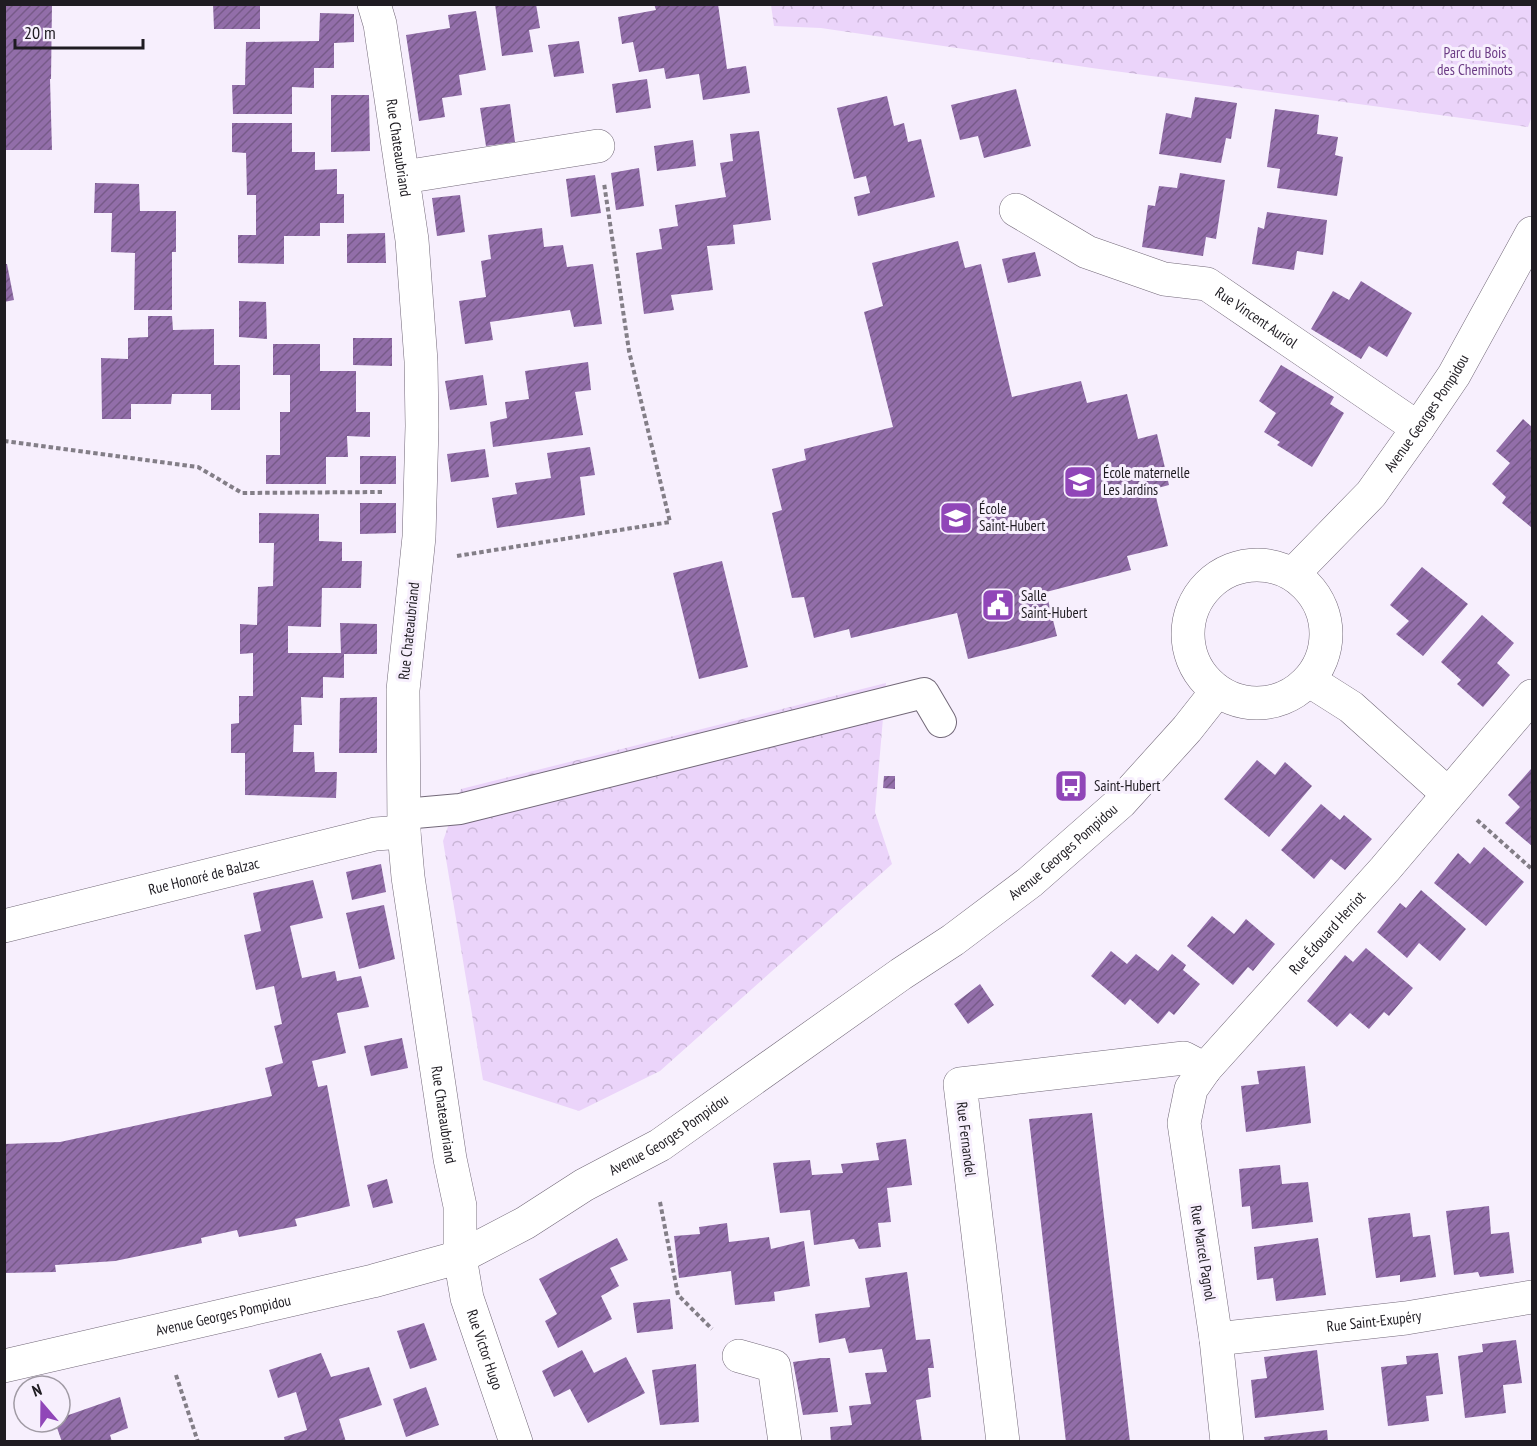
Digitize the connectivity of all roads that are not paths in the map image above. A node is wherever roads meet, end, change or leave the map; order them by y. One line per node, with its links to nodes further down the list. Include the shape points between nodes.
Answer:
1 (374, 4): 3 (street, Rue Chateaubriand)
2 (598, 146): 3 (street)
3 (404, 177): 13 (street, Rue Chateaubriand, via 421,361 422,426 416,562 403,690)
4 (1016, 210): 6 (street, Rue Vincent Auriol, via 1087,252 1164,279 1207,284)
5 (1533, 233): 6 (street, Avenue Georges Pompidou, via 1454,375)
6 (1418, 428): 7 (street, Avenue Georges Pompidou, via 1371,494)
7 (1293, 574): 8 (street, via 1319,600 1325,618 1327,640 1322,661); 9 (street, via 1261,565 1240,567 1206,588 1194,605 1188,643 1193,662)
8 (1310, 681): 9 (street, via 1276,701 1256,704); 12 (street, via 1351,707)
9 (1217, 691): 16 (street, Avenue Georges Pompidou, via 1121,801 1030,882 954,940 660,1145)
10 (1533, 696): 12 (street, Rue Édouard Herriot)
11 (941, 722): 13 (street, via 924,693)
12 (1448, 794): 15 (street, Rue Édouard Herriot)
13 (404, 823): 14 (street, Rue Honoré de Balzac, via 375,834); 16 (street, Rue Chateaubriand, via 408,878 460,1206)
14 (4, 926)
15 (1205, 1070): 18 (street, Rue Marcel Pagnol, via 1191,1089 1184,1123); 23 (street, Rue Fernandel, via 1184,1058 960,1084)
16 (460, 1257): 20 (street, Avenue Georges Pompidou, via 362,1284); 21 (street, Rue Victor Hugo, via 467,1298)
17 (1533, 1297): 18 (street, Rue Saint-Exupéry, via 1406,1318)
18 (1216, 1339): 24 (street, Rue Marcel Pagnol)
19 (739, 1356): 22 (street, via 774,1366)
20 (4, 1366)
21 (516, 1442)
22 (785, 1442)
23 (1003, 1442)
24 (1227, 1442)

